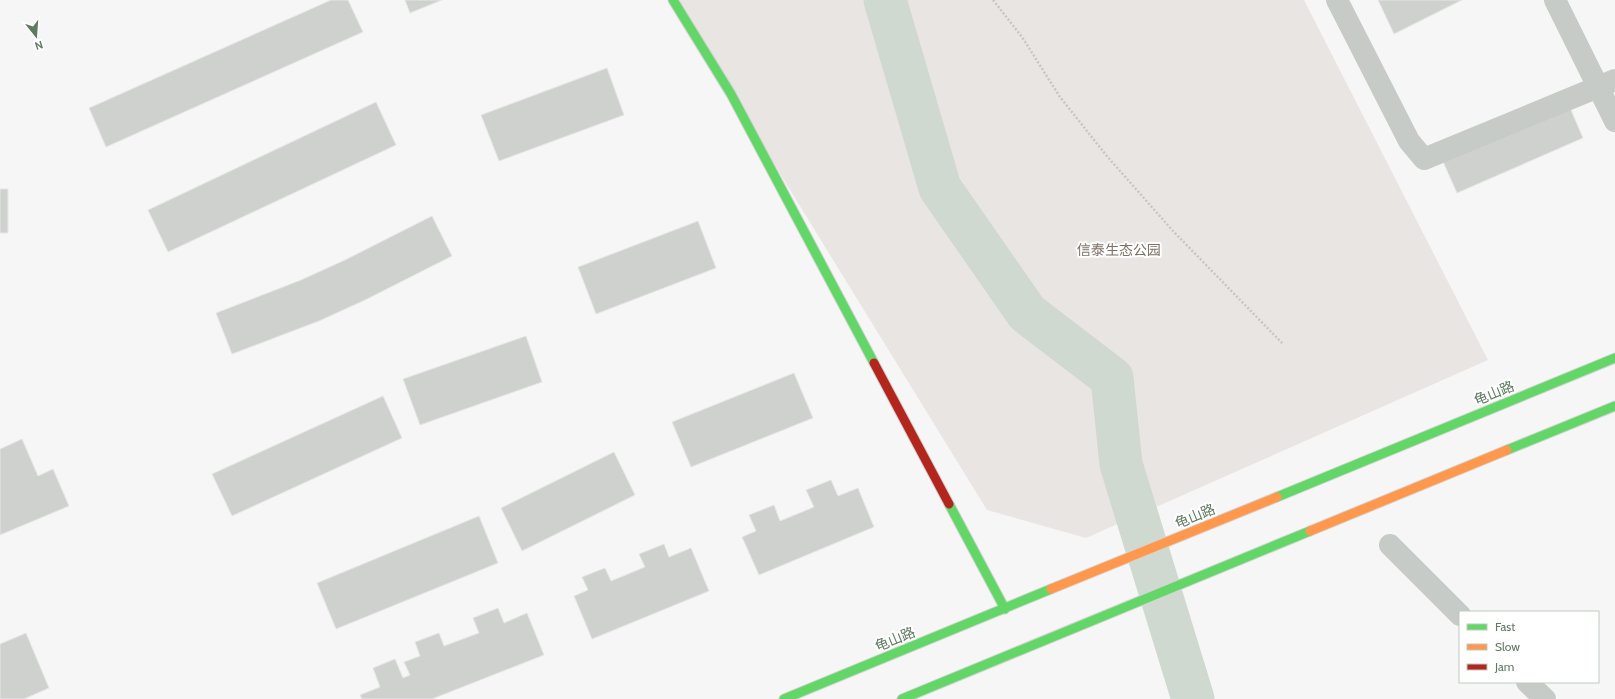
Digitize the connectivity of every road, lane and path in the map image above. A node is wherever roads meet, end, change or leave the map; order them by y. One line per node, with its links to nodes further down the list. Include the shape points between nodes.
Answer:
1 (673, 0): 11 (main road, via 731,94)
2 (993, 0): 7 (path, via 1022,37 1060,97 1106,155 1173,231)
3 (1337, 0): 5 (street, via 1409,141 1424,159)
4 (1555, 0): 5 (street)
5 (1607, 83): 6 (street)
6 (1615, 121)
7 (1283, 344)
8 (1615, 358): 11 (main road, 龟山路)
9 (1615, 406): 15 (main road)
10 (1390, 545): 12 (street)
11 (1006, 609): 14 (main road, 龟山路)
12 (1459, 614)
13 (1528, 683): 16 (street)
14 (784, 699)
15 (902, 699)
16 (1545, 699)

